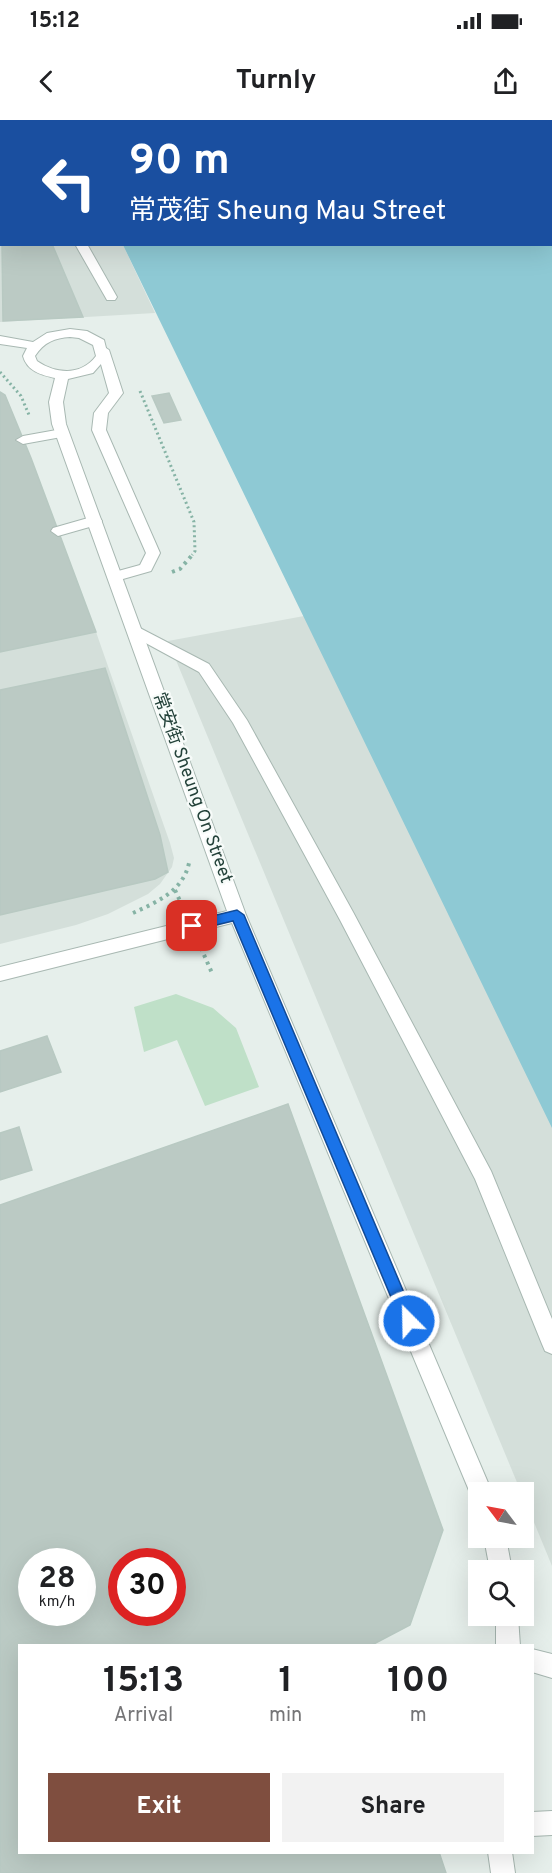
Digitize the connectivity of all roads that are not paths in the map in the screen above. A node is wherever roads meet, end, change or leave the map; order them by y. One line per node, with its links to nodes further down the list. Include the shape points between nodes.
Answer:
1 (82, 246): 2 (street)
2 (111, 297)
3 (0, 340): 4 (street)
4 (34, 346): 5 (street, via 47,337 70,333 92,338); 6 (street, via 29,356 31,363 49,374)
5 (102, 350): 6 (street, via 99,363 92,368); 11 (street, via 116,393 101,413 99,430 153,554 147,568)
6 (62, 376): 7 (street, 常安街 Sheung On Street, via 56,402)
7 (62, 433): 8 (street); 9 (street, 常安街 Sheung On Street)
8 (23, 440)
9 (95, 521): 10 (street); 11 (street, 常安街 Sheung On Street)
10 (58, 531)
11 (116, 576): 12 (street, 常安街 Sheung On Street)
12 (136, 631): 13 (street, 常安街 Sheung On Street); 15 (street, via 204,668 239,720 484,1177)
13 (237, 915): 14 (street); 16 (street, 常安街 Sheung On Street)
14 (0, 974)
15 (552, 1344)
16 (477, 1482)
17 (507, 1626): 18 (street)
18 (508, 1644)
19 (534, 1661): 20 (street)
20 (552, 1666)
21 (552, 1823): 22 (street)
22 (534, 1824)
23 (500, 1854): 24 (street)
24 (503, 1873)

